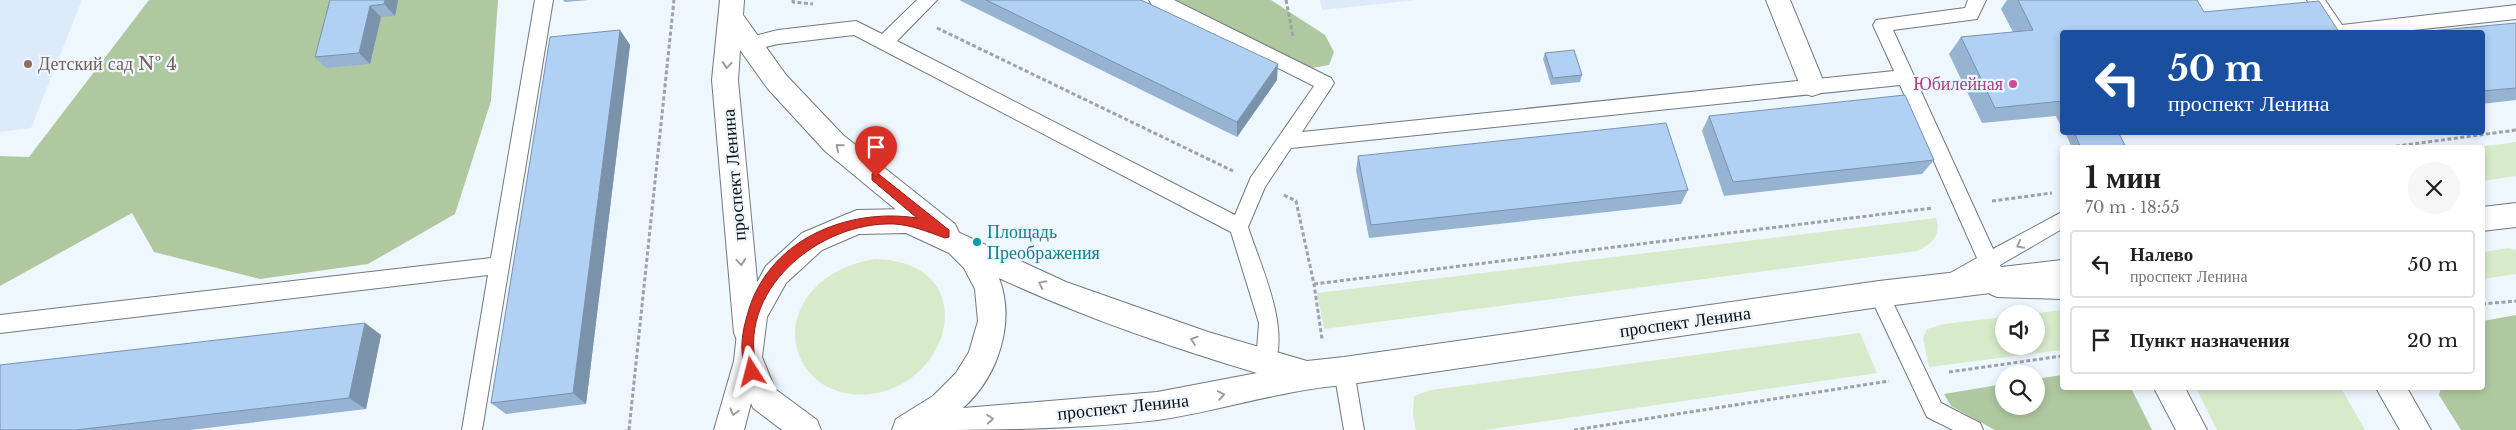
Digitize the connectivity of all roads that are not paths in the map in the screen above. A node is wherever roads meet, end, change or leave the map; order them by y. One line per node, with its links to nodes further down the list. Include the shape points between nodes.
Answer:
1 (544, 0): 21 (lane)
2 (928, 0): 11 (lane)
3 (1158, 0): 15 (lane, via 1325,83)
4 (1778, 0): 14 (main road)
5 (1977, 0): 13 (lane, via 1971,14 1882,25)
6 (2316, 0): 9 (lane)
7 (732, 8): 12 (main road, проспект Ленина); 28 (main road, проспект Ленина, one-way to 28, via 725,80)
8 (2516, 12): 10 (lane)
9 (2337, 30)
10 (2356, 30)
11 (886, 42): 12 (lane, via 856,28 778,37); 19 (lane)
12 (749, 44): 20 (main road, проспект Ленина, one-way to 12, via 834,143 783,89)
13 (1905, 78): 14 (lane); 22 (lane)
14 (1812, 85): 15 (lane)
15 (1286, 141): 19 (lane, via 1258,183)
16 (2516, 215): 17 (main road)
17 (2485, 218)
18 (2060, 221): 22 (lane, one-way to 22)
19 (1239, 227): 29 (lane, via 1269,323)
20 (955, 241): 28 (main road, via 920,223 884,220 865,221 837,229 810,242 787,260 768,282 755,306); 29 (main road, проспект Ленина, one-way to 20, via 1058,292); 37 (main road, via 981,268 990,292 993,317 988,344 977,370 959,394 935,414)
21 (500, 265): 27 (lane); 34 (lane)
22 (1992, 270): 23 (main road, проспект Ленина); 24 (main road, проспект Ленина)
23 (2060, 272)
24 (1946, 286): 25 (lane); 26 (main road, проспект Ленина)
25 (2060, 291)
26 (1878, 294): 30 (main road, проспект Ленина); 39 (lane, via 1934,410)
27 (0, 324)
28 (748, 346): 35 (main road, проспект Ленина, one-way to 35); 36 (main road, via 756,384 771,406 791,423)
29 (1266, 363): 31 (main road, проспект Ленина)
30 (1344, 371): 31 (main road, проспект Ленина); 38 (lane)
31 (1308, 374): 37 (main road, проспект Ленина, one-way to 31, via 1157,406 1231,393)
32 (2171, 390): 40 (main road)
33 (2391, 390): 41 (main road)
34 (472, 430)
35 (729, 430)
36 (806, 430)
37 (906, 430)
38 (1354, 430)
39 (1973, 430)
40 (2192, 430)
41 (2416, 430)

